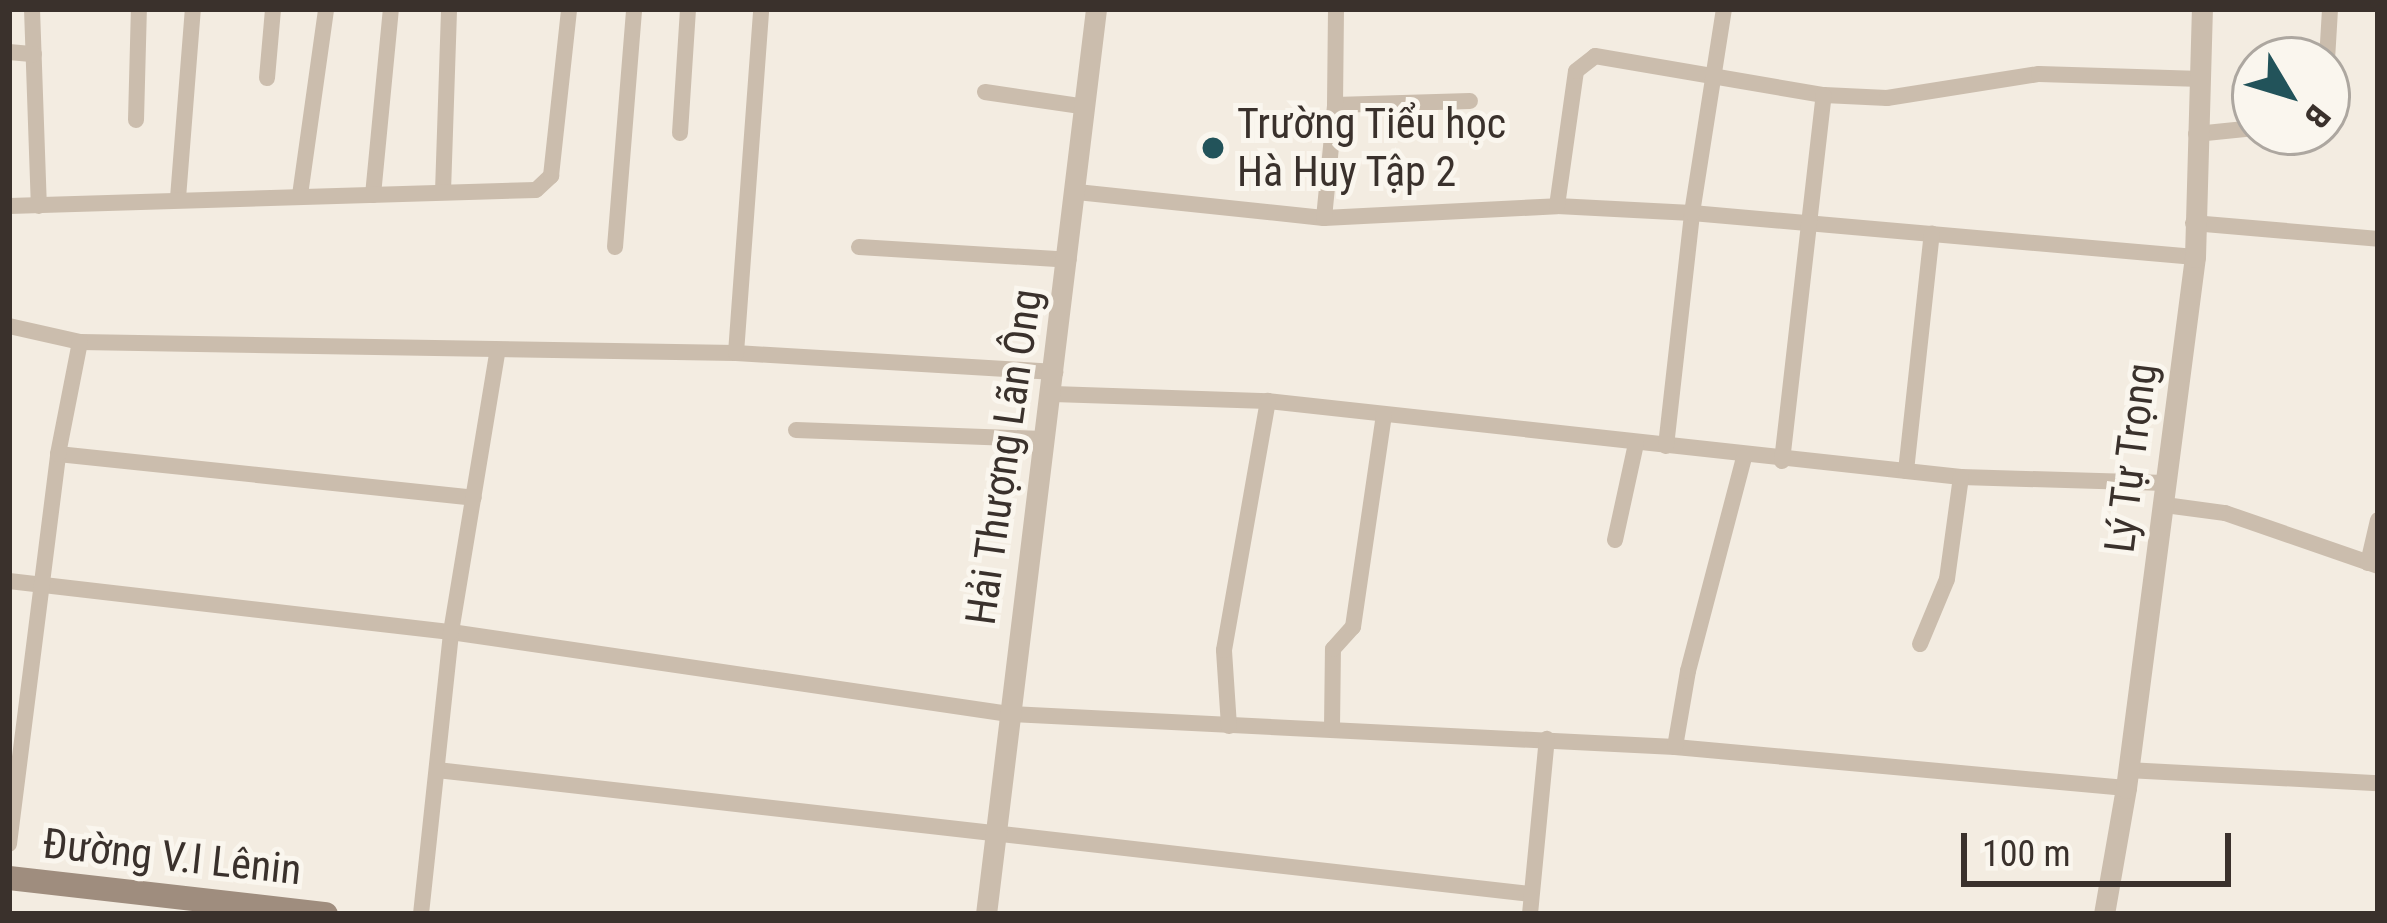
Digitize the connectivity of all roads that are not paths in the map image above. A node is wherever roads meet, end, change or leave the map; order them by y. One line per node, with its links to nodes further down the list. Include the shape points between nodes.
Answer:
1 (32, 9): 17 (street)
2 (139, 9): 26 (street)
3 (193, 9): 34 (street)
4 (272, 9): 19 (street)
5 (326, 9): 32 (street)
6 (392, 9): 33 (street)
7 (449, 9): 30 (street)
8 (569, 9): 30 (street, via 548,183)
9 (634, 9): 45 (street)
10 (688, 9): 28 (street)
11 (761, 9): 51 (street)
12 (1096, 9): 25 (street, Hải Thượng Lãn Ông)
13 (1336, 9): 24 (street)
14 (1724, 9): 18 (street)
15 (2202, 9): 20 (street, Lý Tự Trọng)
16 (9, 52): 17 (street)
17 (34, 54): 36 (street)
18 (1713, 75): 22 (street); 37 (street, via 1601,55 1583,62); 38 (street)
19 (267, 78)
20 (2202, 79): 22 (street, via 2039,74 1903,97); 29 (street, Lý Tự Trọng)
21 (985, 92): 25 (street)
22 (1823, 95): 40 (street)
23 (1470, 101): 24 (street)
24 (1335, 105): 39 (street)
25 (1086, 107): 31 (street, Hải Thượng Lãn Ông)
26 (136, 120)
27 (2231, 130): 29 (street)
28 (680, 133)
29 (2197, 134): 41 (street, Lý Tự Trọng)
30 (442, 192): 33 (street)
31 (1077, 192): 39 (street); 47 (street, Hải Thượng Lãn Ông)
32 (300, 194): 33 (street); 34 (street)
33 (373, 195)
34 (178, 198): 36 (street)
35 (9, 206): 36 (street)
36 (39, 206)
37 (1557, 206): 38 (street); 39 (street)
38 (1692, 213): 40 (street); 58 (street)
39 (1324, 218)
40 (1807, 221): 42 (street); 61 (street)
41 (2193, 223): 43 (street); 46 (street, Lý Tự Trọng)
42 (1932, 232): 46 (street); 62 (street)
43 (2378, 239)
44 (859, 247): 47 (street)
45 (615, 248)
46 (2195, 256): 64 (street, Lý Tự Trọng)
47 (1069, 260): 52 (street, Hải Thượng Lãn Ông)
48 (9, 326): 49 (street)
49 (80, 342): 50 (street); 59 (street)
50 (497, 353): 51 (street); 65 (street)
51 (736, 353): 52 (street)
52 (1054, 383): 53 (street); 56 (street, Hải Thượng Lãn Ông)
53 (1268, 401): 54 (street); 74 (street, via 1224,650)
54 (1384, 414): 57 (street); 75 (street, via 1353,627 1333,649)
55 (796, 430): 56 (street)
56 (1044, 439): 73 (street, Hải Thượng Lãn Ông)
57 (1636, 444): 58 (street); 67 (street)
58 (1666, 446): 60 (street)
59 (58, 454): 65 (street); 70 (street)
60 (1744, 457): 61 (street); 77 (street)
61 (1782, 461): 62 (street)
62 (1906, 471): 63 (street)
63 (1960, 477): 64 (street); 72 (street, via 1947,579)
64 (2166, 494): 68 (street); 79 (street, Lý Tự Trọng)
65 (474, 498): 71 (street)
66 (2378, 520): 68 (street)
67 (1615, 540)
68 (2373, 564)
69 (9, 580): 70 (street)
70 (41, 584): 71 (street); 81 (street)
71 (452, 632): 73 (street); 78 (street)
72 (1920, 644)
73 (1009, 714): 74 (street); 82 (street, Hải Thượng Lãn Ông)
74 (1229, 726): 75 (street)
75 (1332, 727): 76 (street)
76 (1546, 740): 77 (street); 85 (street)
77 (1675, 747): 79 (street)
78 (437, 770): 82 (street); 88 (street)
79 (2126, 779): 80 (street); 91 (street, Lý Tự Trọng)
80 (2378, 783)
81 (12, 796): 83 (street)
82 (994, 833): 85 (street); 89 (street, Hải Thượng Lãn Ông)
83 (9, 844)
84 (9, 878): 86 (main road, Đường V.I Lênin)
85 (1532, 894): 90 (street)
86 (144, 904): 87 (main road, Đường V.I Lênin)
87 (326, 914)
88 (421, 914)
89 (986, 914)
90 (1529, 914)
91 (2104, 914)

